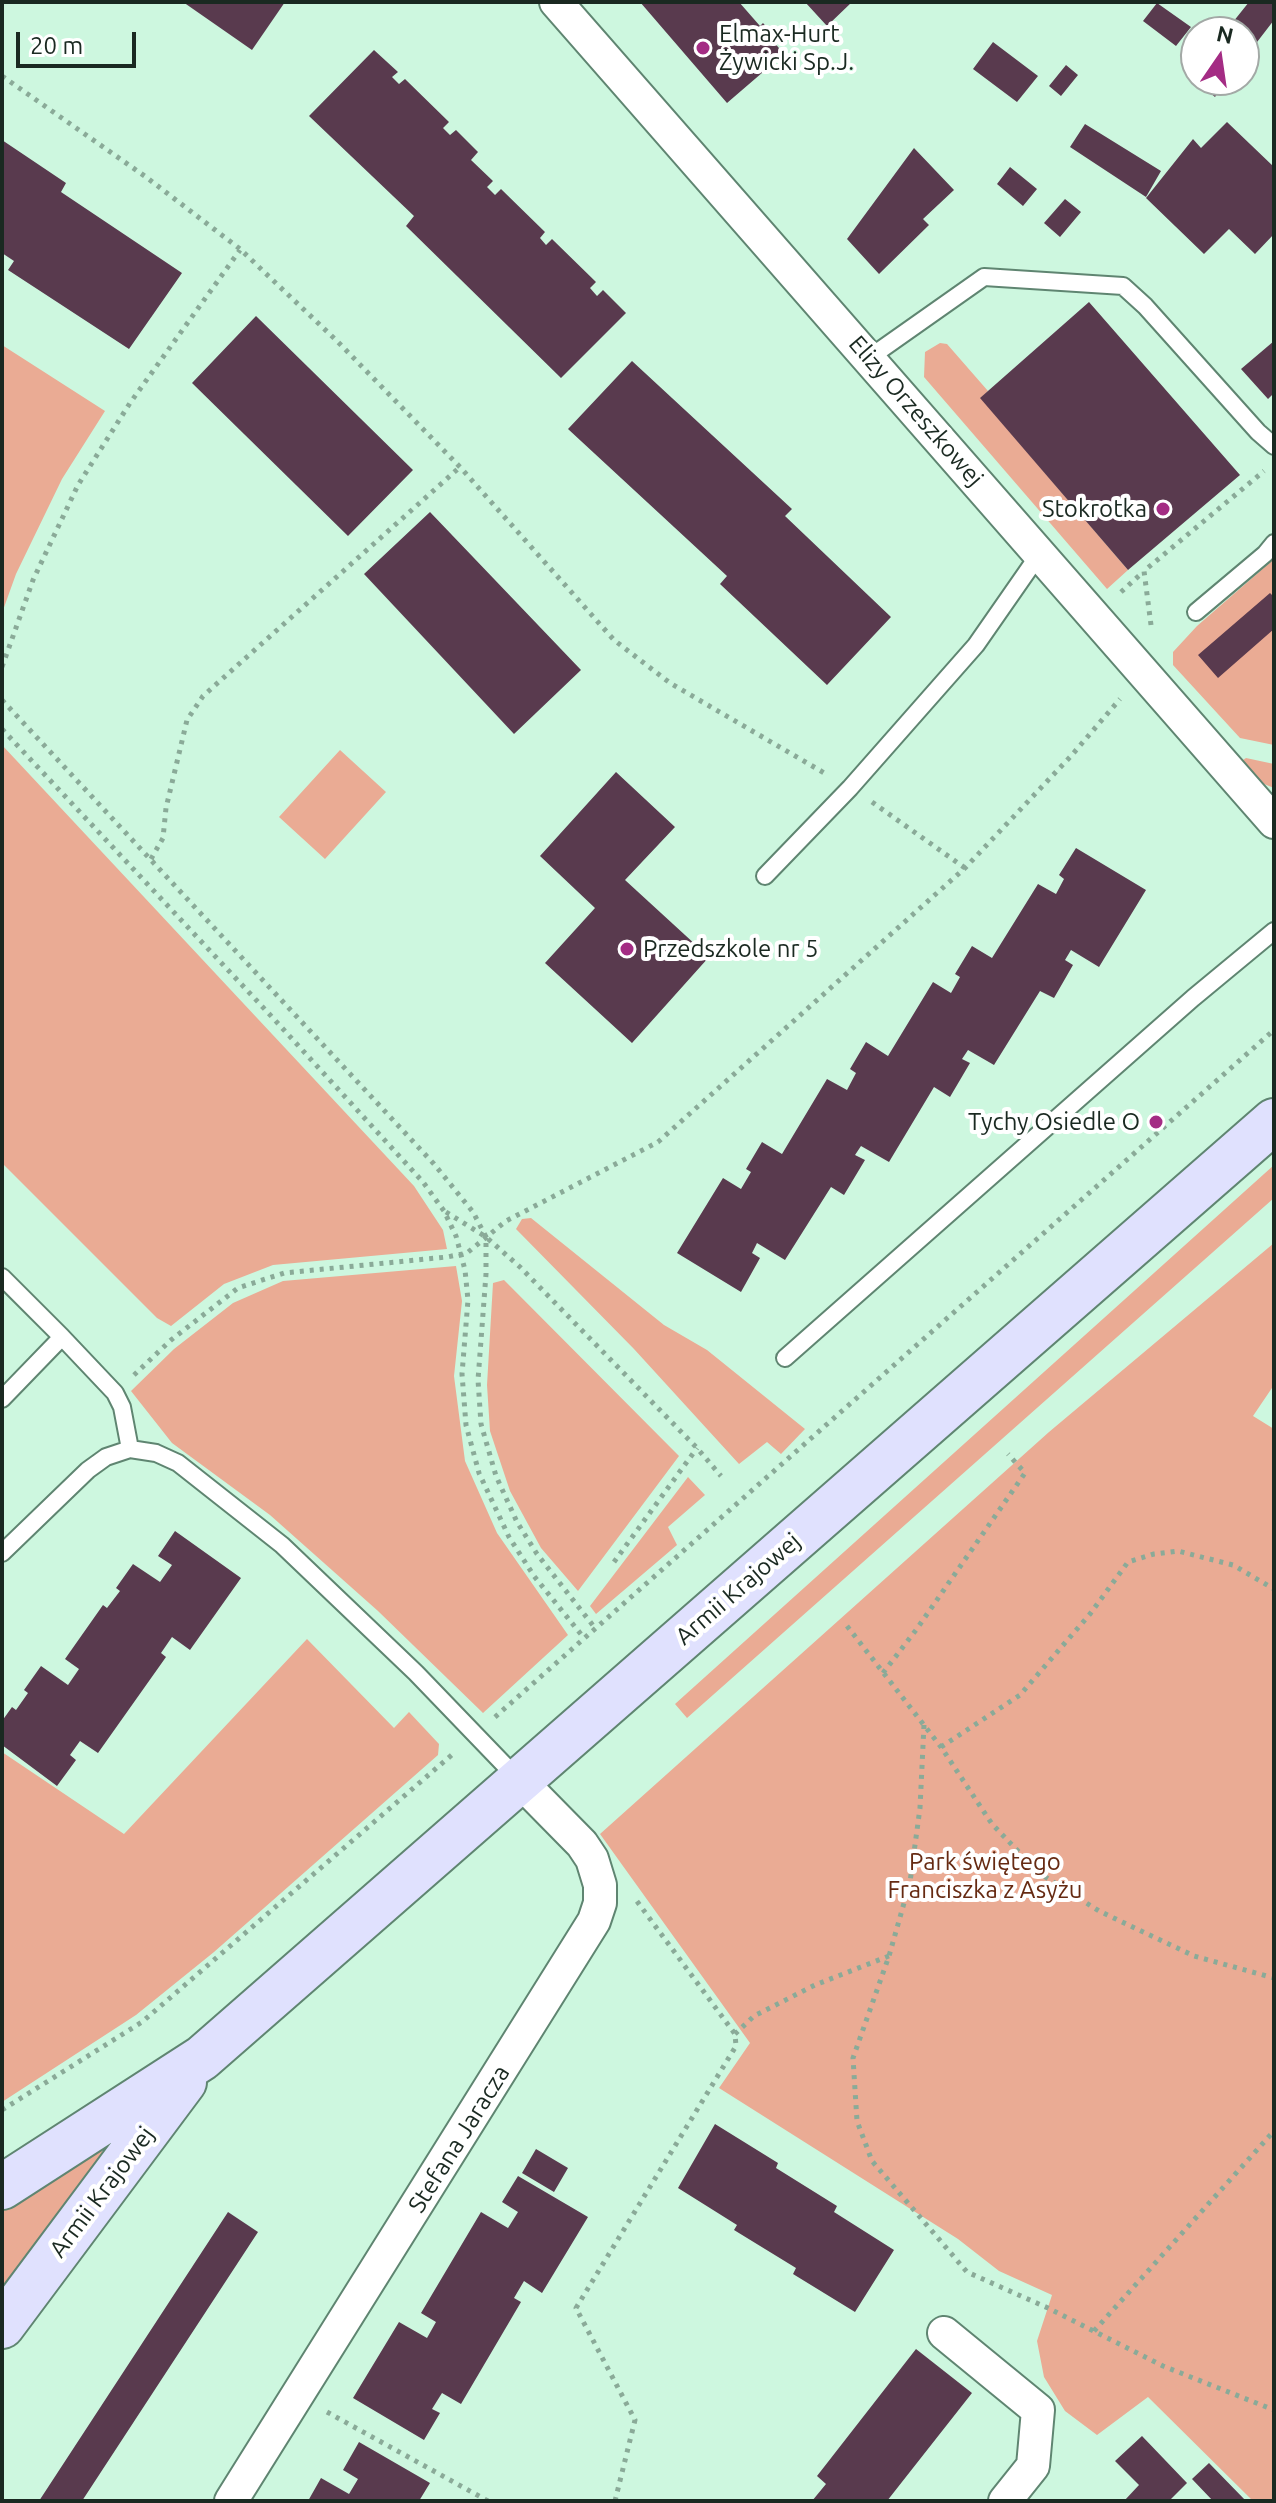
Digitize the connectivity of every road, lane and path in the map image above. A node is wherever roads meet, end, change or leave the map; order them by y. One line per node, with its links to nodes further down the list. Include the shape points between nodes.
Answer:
1 (556, 2): 4 (street, Elizy Orzeszkowej)
2 (2, 76): 3 (path)
3 (240, 249): 7 (path); 14 (path, via 78,485 33,580)
4 (869, 358): 5 (lane, via 984,277 1123,286); 9 (street, Elizy Orzeszkowej)
5 (1274, 446)
6 (1274, 463): 10 (path)
7 (460, 467): 18 (path, via 614,640 670,683); 20 (path, via 203,696 187,720 163,838)
8 (1274, 543): 12 (lane)
9 (1040, 553): 18 (lane, via 976,645); 19 (street, Elizy Orzeszkowej)
10 (1144, 571): 11 (path); 13 (path)
11 (1115, 596)
12 (1196, 612)
13 (1152, 632)
14 (2, 667)
15 (1121, 698): 21 (path)
16 (2, 700): 20 (path)
17 (2, 729): 26 (path, via 348,1100)
18 (850, 788): 21 (path); 22 (lane)
19 (1274, 822)
20 (151, 859): 27 (path, via 434,1164)
21 (965, 868): 27 (path, via 658,1142 506,1221)
22 (765, 876)
23 (1274, 931): 31 (lane)
24 (1274, 1030): 42 (path)
25 (1274, 1121): 48 (street, Armii Krajowej)
26 (444, 1211): 27 (path); 28 (path)
27 (486, 1237): 28 (path); 34 (path); 42 (path, via 478,1380 481,1424 517,1522)
28 (461, 1254): 32 (path, via 284,1273 238,1288); 43 (path, via 468,1300 462,1374 466,1425 479,1473 534,1576)
29 (2, 1277): 30 (lane)
30 (62, 1337): 32 (lane); 33 (lane)
31 (785, 1358)
32 (115, 1393): 35 (lane)
33 (2, 1399)
34 (697, 1448): 37 (path); 39 (path)
35 (130, 1449): 38 (lane, via 88,1470); 46 (lane, via 178,1463 282,1545)
36 (1008, 1454): 44 (path, via 1025,1473)
37 (721, 1476)
38 (2, 1553)
39 (614, 1562)
40 (1274, 1589): 47 (path, via 1233,1565 1178,1551 1128,1562 1020,1695)
41 (847, 1626): 44 (path)
42 (595, 1628): 43 (path)
43 (585, 1638): 46 (path)
44 (883, 1673): 45 (path)
45 (924, 1725): 47 (path); 50 (path, via 910,1882)
46 (475, 1734): 48 (lane); 54 (path, via 142,2022)
47 (941, 1747): 51 (path, via 992,1824 1039,1873 1099,1911 1194,1956)
48 (520, 1781): 53 (street, Armii Krajowej); 62 (street, Stefana Jaracza, via 592,1859 600,1885 594,1921)
49 (630, 1891): 52 (path)
50 (889, 1956): 52 (path, via 815,1985 754,2016); 58 (path, via 853,2058 857,2121 872,2161 967,2272)
51 (1274, 1978)
52 (735, 2034): 64 (path, via 736,2046 576,2308 635,2420)
53 (202, 2058): 56 (street, Armii Krajowej); 57 (street, Armii Krajowej)
54 (2, 2110)
55 (1274, 2131): 58 (path)
56 (2, 2187)
57 (2, 2326)
58 (1094, 2331): 61 (path, via 1163,2366)
59 (944, 2333): 65 (street, via 1038,2410 1033,2466)
60 (319, 2407): 63 (path)
61 (1274, 2410)
62 (231, 2501)
63 (488, 2501)
64 (615, 2501)
65 (1005, 2501)

